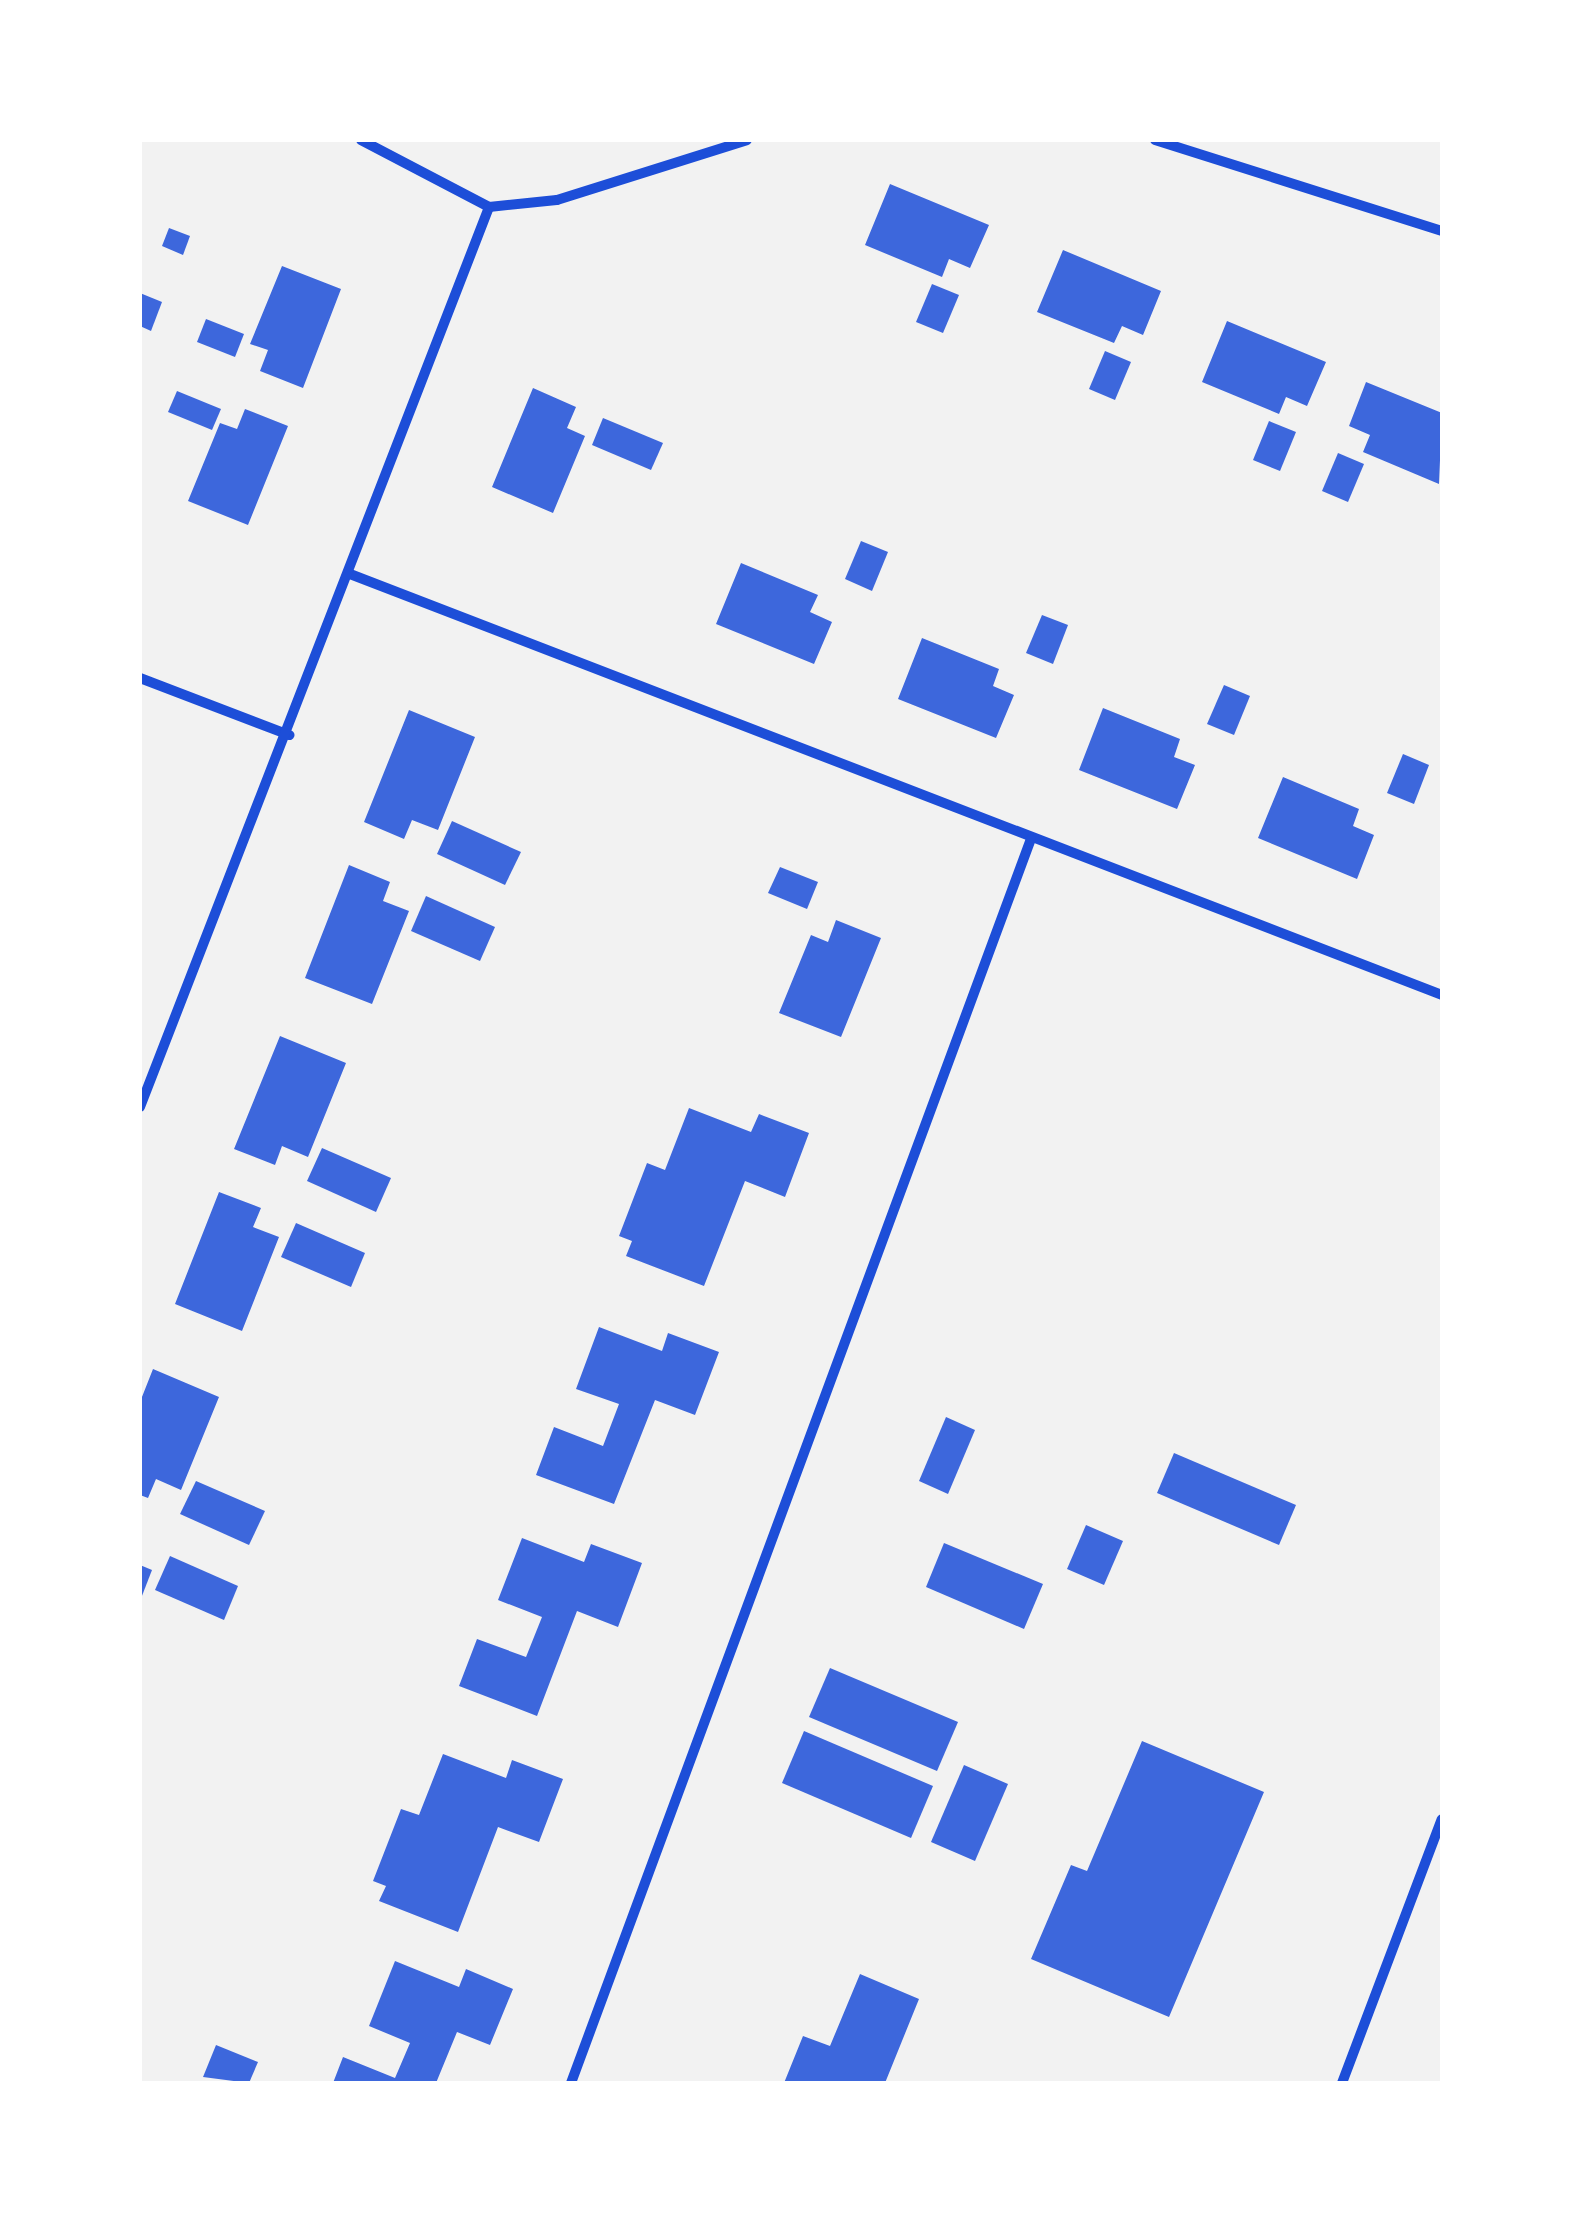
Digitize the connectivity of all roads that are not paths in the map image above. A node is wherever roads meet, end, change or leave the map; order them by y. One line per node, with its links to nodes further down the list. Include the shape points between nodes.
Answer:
1 (361, 140): 4 (street)
2 (747, 140): 4 (street, via 557,200)
3 (1155, 140): 5 (street)
4 (489, 207): 6 (street)
5 (1442, 231)
6 (350, 574): 8 (street); 9 (street)
7 (140, 678): 8 (street)
8 (289, 735): 11 (street)
9 (1031, 839): 10 (street); 13 (street)
10 (1442, 994)
11 (140, 1107)
12 (1442, 1819): 14 (street)
13 (570, 2083)
14 (1342, 2083)

